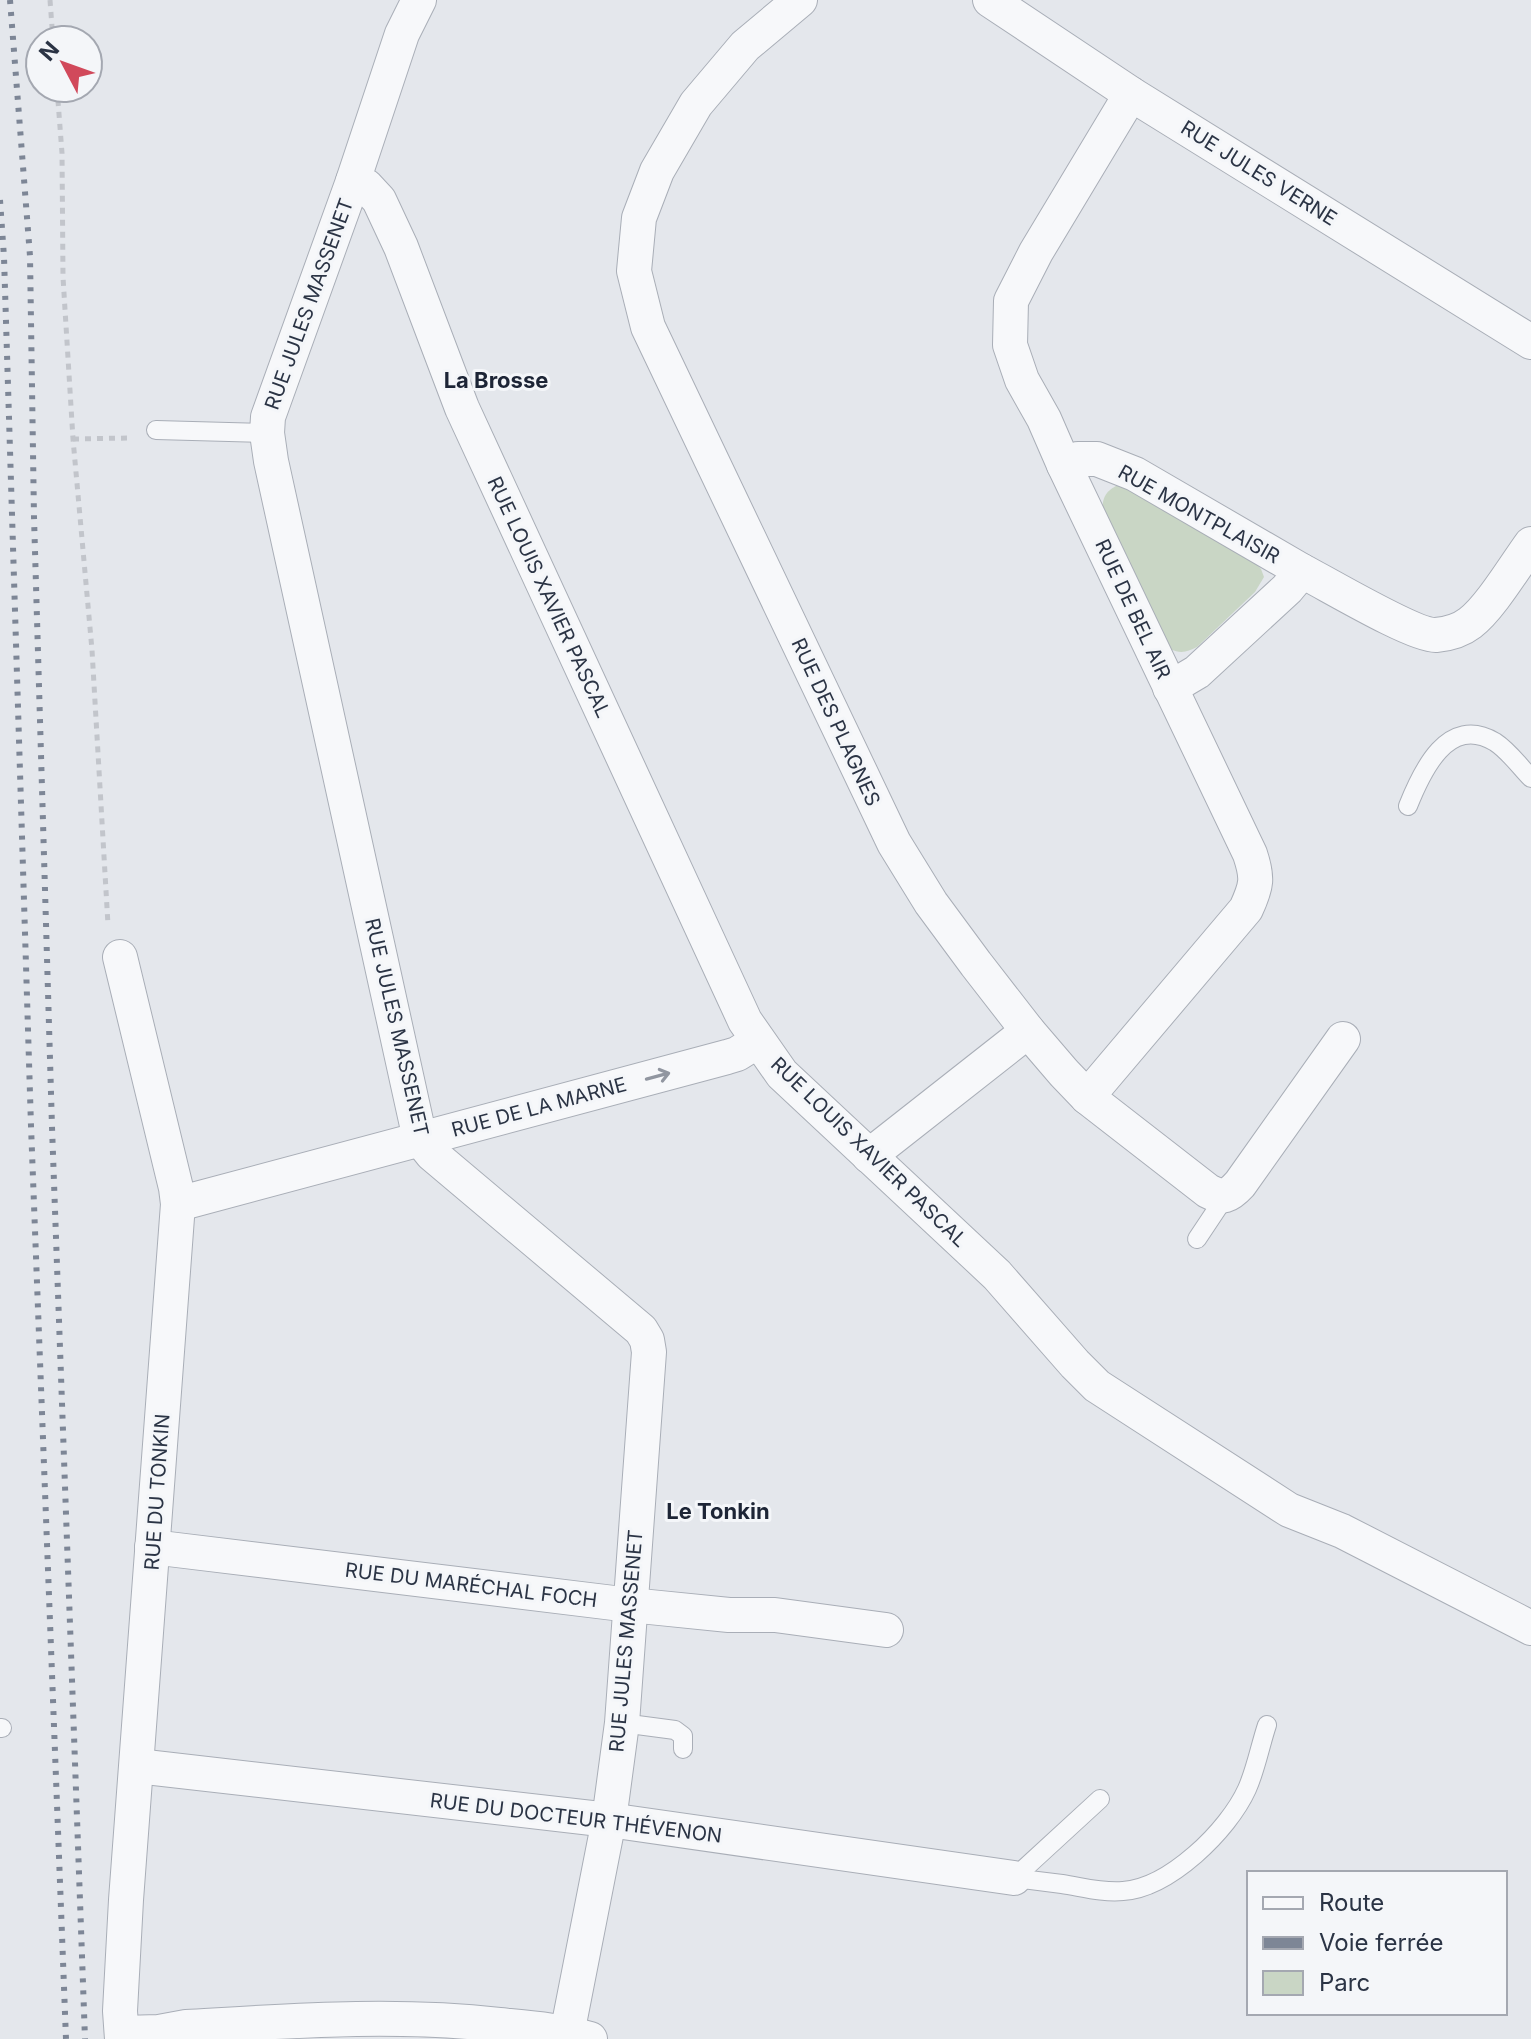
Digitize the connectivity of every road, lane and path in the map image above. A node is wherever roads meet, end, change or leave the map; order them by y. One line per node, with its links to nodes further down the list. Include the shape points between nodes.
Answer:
1 (50, 0): 5 (path)
2 (419, 0): 8 (street, RUE JULES MASSENET, via 402,34)
3 (800, 0): 20 (street, RUE DES PLAGNES, via 745,46 696,104 657,171 639,218 634,271 648,327 894,843 931,903)
4 (990, 0): 6 (street, RUE JULES VERNE)
5 (52, 24)
6 (1131, 94): 9 (street, RUE JULES VERNE); 13 (street, RUE DE BEL AIR, via 1011,301 1010,345)
7 (58, 104): 12 (path)
8 (353, 181): 11 (street, RUE JULES MASSENET, via 268,417); 22 (street, RUE LOUIS XAVIER PASCAL, via 366,186 385,212 462,408)
9 (1531, 342)
10 (156, 430): 11 (lane); 12 (path, via 156,438)
11 (267, 433): 24 (street, RUE JULES MASSENET)
12 (73, 439): 19 (path, via 92,650 109,946)
13 (1064, 465): 15 (street, RUE MONTPLAISIR, via 1097,459 1135,474); 16 (street, RUE DE BEL AIR)
14 (1531, 544): 15 (street, via 1470,623 1433,635)
15 (1302, 571): 16 (street, RUE MONTPLAISIR, via 1197,672)
16 (1170, 688): 23 (street, RUE DE BEL AIR, via 1250,854 1255,889 1246,909)
17 (1531, 778): 18 (lane, via 1497,743 1465,734 1432,758)
18 (1408, 806)
19 (120, 957): 27 (street, RUE DU TONKIN)
20 (1028, 1031): 23 (street, RUE DES PLAGNES); 25 (street)
21 (1343, 1039): 26 (street, via 1240,1184)
22 (758, 1041): 24 (street, RUE DE LA MARNE, one-way to 22, via 727,1057); 25 (street, RUE LOUIS XAVIER PASCAL, via 782,1074)
23 (1087, 1097): 26 (street, RUE DES PLAGNES, via 1208,1191)
24 (420, 1139): 27 (street, RUE DE LA MARNE); 30 (street, RUE JULES MASSENET, via 647,1340)
25 (869, 1156): 31 (street, RUE LOUIS XAVIER PASCAL, via 997,1275 1097,1386 1289,1510 1342,1531)
26 (1225, 1197): 28 (lane)
27 (178, 1204): 29 (street, RUE DU TONKIN)
28 (1197, 1239)
29 (152, 1547): 30 (street, RUE DU MARÉCHAL FOCH); 36 (street, RUE DU TONKIN)
30 (630, 1605): 32 (street, RUE DU MARÉCHAL FOCH, via 775,1615); 33 (street, RUE JULES MASSENET)
31 (1531, 1628)
32 (886, 1630)
33 (622, 1723): 35 (lane, via 675,1730 683,1736); 38 (street, RUE JULES MASSENET)
34 (1267, 1725): 39 (lane, via 1247,1789 1231,1815 1208,1842 1160,1880 1120,1892)
35 (683, 1749)
36 (137, 1766): 38 (street, RUE DU DOCTEUR THÉVENON); 41 (street, RUE DU TONKIN)
37 (1100, 1799): 39 (lane)
38 (609, 1820): 39 (street, RUE DU DOCTEUR THÉVENON); 42 (street, RUE JULES MASSENET)
39 (1014, 1878)
40 (186, 2033): 41 (street); 42 (street, via 372,2019 455,2020)
41 (122, 2036)
42 (574, 2037)

